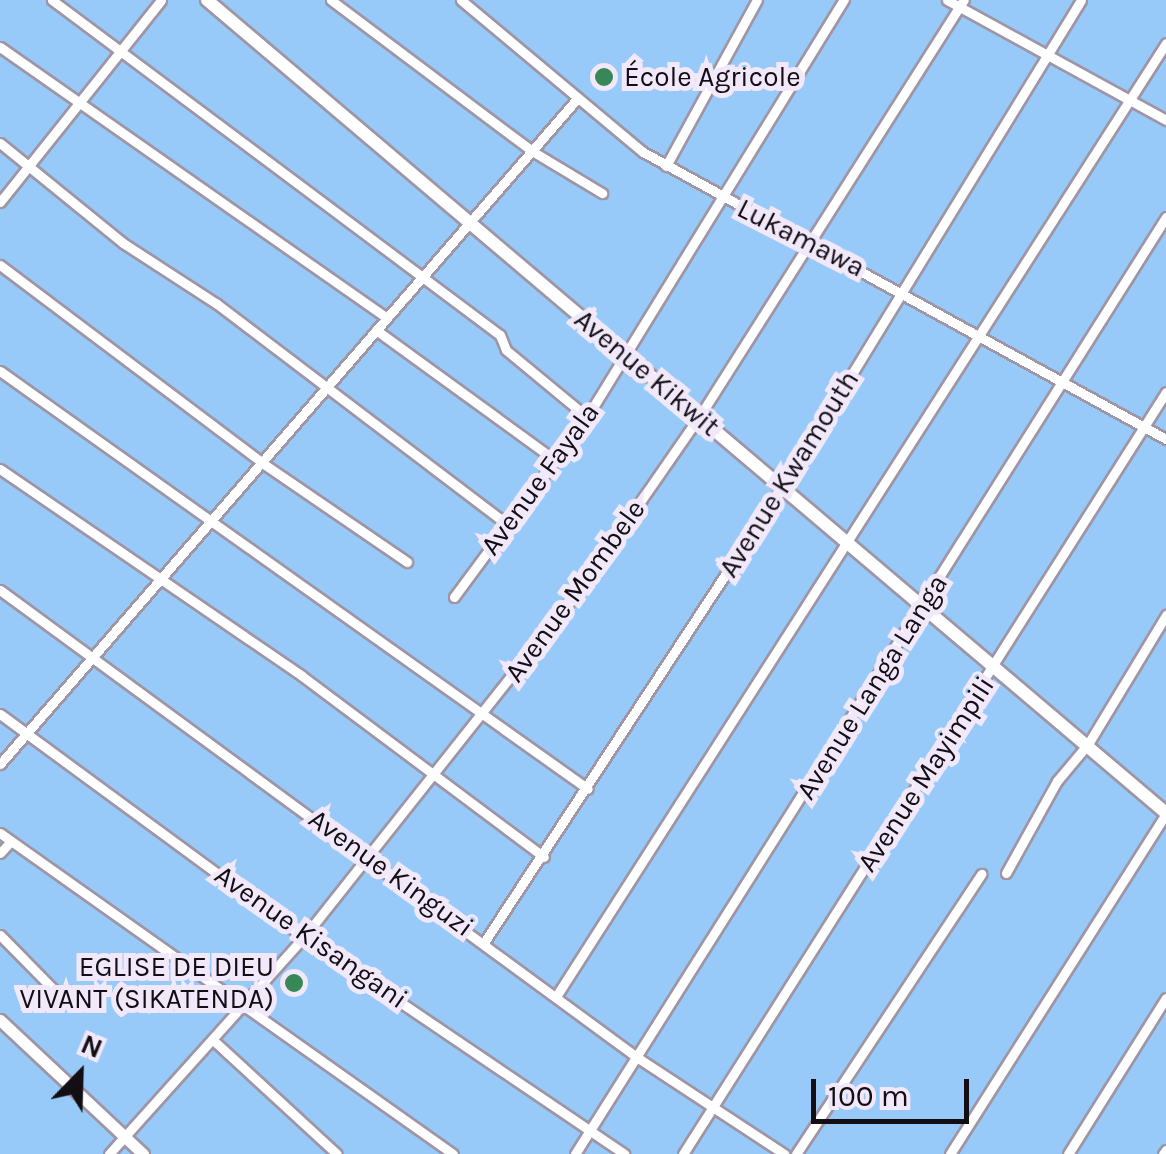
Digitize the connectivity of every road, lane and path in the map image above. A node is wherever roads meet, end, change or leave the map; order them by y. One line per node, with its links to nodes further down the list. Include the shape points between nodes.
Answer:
1 (52, 0): 13 (street)
2 (161, 0): 13 (street)
3 (207, 0): 27 (main road, Avenue Kikwit)
4 (331, 0): 20 (street)
5 (460, 0): 15 (street, Lukamawa)
6 (757, 0): 22 (street)
7 (844, 0): 24 (street, Avenue Fayala)
8 (947, 0): 10 (street)
9 (1082, 0): 14 (street, Avenue Kwamouth)
10 (962, 3): 14 (street); 28 (street, Avenue Mombele)
11 (1166, 43): 16 (street)
12 (0, 47): 17 (street)
13 (120, 54): 17 (street); 30 (street)
14 (1046, 55): 16 (street); 31 (street, Avenue Kwamouth)
15 (576, 100): 20 (street); 22 (street, Lukamawa)
16 (1131, 100): 18 (street); 34 (street)
17 (79, 104): 21 (street); 32 (street)
18 (1166, 120)
19 (0, 144): 21 (street)
20 (532, 151): 23 (street); 27 (street)
21 (30, 166): 25 (street); 38 (street, via 123,243)
22 (666, 166): 24 (street, Lukamawa)
23 (602, 193)
24 (724, 198): 28 (street, Lukamawa); 35 (street, Avenue Fayala)
25 (0, 202)
26 (1166, 217): 37 (street, Avenue Langa Langa)
27 (470, 224): 30 (street); 35 (main road, Avenue Kikwit)
28 (811, 245): 31 (street, Lukamawa); 40 (street, Avenue Mombele)
29 (0, 265): 45 (street)
30 (419, 278): 32 (street); 41 (street, via 500,335 506,350)
31 (904, 290): 34 (street, Lukamawa); 47 (street, Avenue Kwamouth)
32 (386, 317): 33 (street)
33 (376, 330): 38 (street); 44 (street)
34 (979, 335): 37 (street, Lukamawa); 50 (street)
35 (626, 356): 40 (main road, Avenue Kikwit); 41 (street, Avenue Fayala)
36 (0, 371): 48 (street)
37 (1062, 380): 42 (street, Lukamawa); 55 (street, Avenue Langa Langa)
38 (326, 388): 45 (street); 49 (street)
39 (1166, 392): 42 (street, Avenue Mayimpili)
40 (700, 417): 47 (main road, Avenue Kikwit); 60 (street, Avenue Mombele)
41 (587, 418): 44 (street, Avenue Fayala)
42 (1144, 427): 43 (street, Lukamawa); 58 (street, Avenue Mayimpili)
43 (1166, 440)
44 (556, 461): 49 (street, Avenue Fayala)
45 (262, 462): 48 (street); 51 (street)
46 (0, 469): 52 (street)
47 (782, 488): 50 (main road, Avenue Kikwit); 65 (street, Avenue Kwamouth)
48 (214, 518): 52 (street); 60 (street)
49 (507, 524): 54 (street, Avenue Fayala)
50 (849, 544): 55 (main road, Avenue Kikwit); 78 (street)
51 (407, 562)
52 (160, 576): 57 (street); 64 (street)
53 (0, 590): 57 (street, Avenue Kinguzi)
54 (454, 597)
55 (922, 604): 58 (main road, Avenue Kikwit); 83 (street, Avenue Langa Langa)
56 (1166, 615): 62 (street)
57 (93, 655): 61 (street); 70 (street, Avenue Kinguzi)
58 (994, 667): 62 (main road, Avenue Kikwit); 84 (street, Avenue Mayimpili)
59 (0, 714): 61 (street, Avenue Kisangani)
60 (485, 714): 64 (street, Avenue Mombele); 65 (street)
61 (26, 734): 63 (street); 75 (street, Avenue Kisangani)
62 (1088, 744): 66 (main road, Avenue Kikwit); 72 (street, via 1057,781)
63 (0, 764)
64 (435, 776): 70 (street, Avenue Mombele); 71 (street)
65 (588, 789): 71 (street, Avenue Kwamouth)
66 (1166, 813): 96 (street)
67 (0, 833): 68 (street)
68 (11, 842): 69 (street); 80 (street)
69 (0, 854)
70 (366, 856): 75 (street, Avenue Mombele); 76 (street, Avenue Kinguzi)
71 (544, 857): 76 (street, Avenue Kwamouth)
72 (1006, 873)
73 (981, 874): 95 (street)
74 (0, 935): 77 (street)
75 (304, 937): 80 (street, Avenue Mombele); 85 (street, Avenue Kisangani)
76 (485, 941): 78 (street, Avenue Kinguzi)
77 (55, 991)
78 (557, 995): 83 (street, Avenue Kinguzi)
79 (1166, 998): 97 (street)
80 (244, 1001): 82 (street, Avenue Mombele); 90 (street)
81 (0, 1020): 86 (street)
82 (214, 1040): 86 (street, Avenue Mombele); 89 (street)
83 (638, 1058): 84 (street, Avenue Kinguzi); 85 (street, Avenue Langa Langa)
84 (711, 1108): 93 (street, Avenue Mayimpili); 94 (street, Avenue Kinguzi)
85 (591, 1130): 91 (street, Avenue Langa Langa); 92 (street, Avenue Kisangani)
86 (124, 1136): 87 (street, Avenue Mombele); 88 (street)
87 (109, 1154)
88 (143, 1154)
89 (337, 1154)
90 (453, 1154)
91 (575, 1154)
92 (625, 1154)
93 (683, 1154)
94 (784, 1154)
95 (796, 1154)
96 (950, 1154)
97 (1068, 1154)

